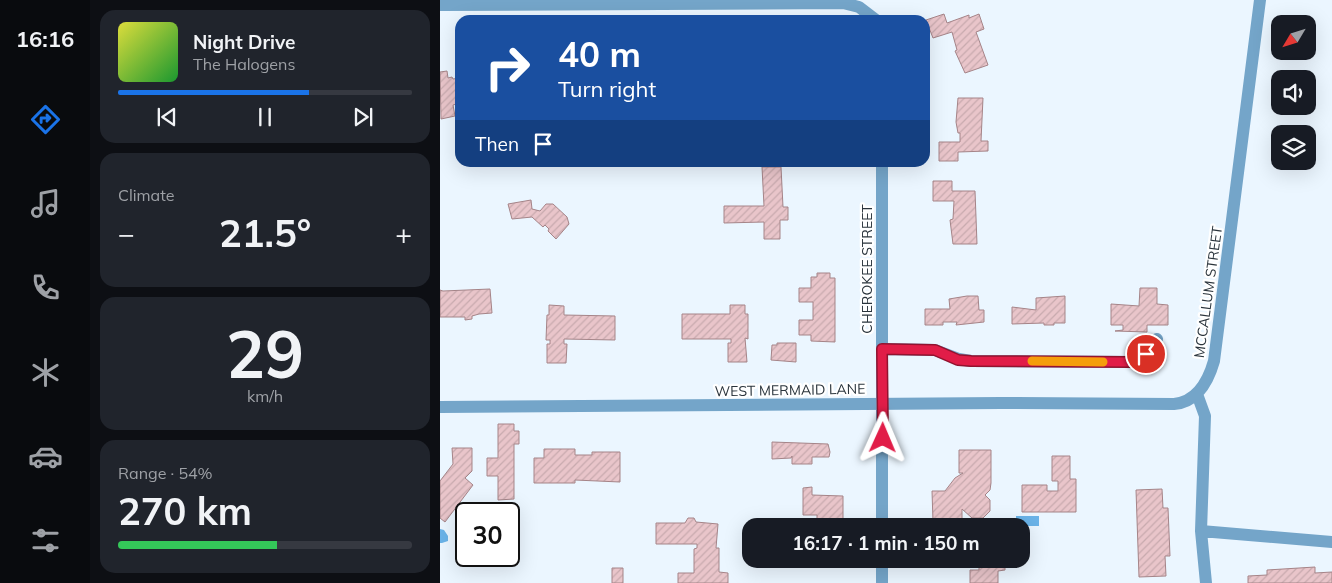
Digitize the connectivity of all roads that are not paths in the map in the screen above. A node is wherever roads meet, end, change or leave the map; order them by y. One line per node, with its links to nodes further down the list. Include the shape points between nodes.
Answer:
1 (1260, 0): 8 (street, MCCALLUM STREET, via 1216,346 1211,370)
2 (710, 2): 3 (street); 4 (street, via 843,3 859,7)
3 (440, 5)
4 (870, 15)
5 (882, 167): 7 (street, CHEROKEE STREET)
6 (1157, 339): 7 (street, via 1146,354 1130,362 971,361 958,360 935,350)
7 (882, 349): 9 (street, CHEROKEE STREET)
8 (1197, 394): 9 (street, WEST MERMAID LANE, via 1174,404); 12 (street, via 1205,416)
9 (884, 404): 10 (street, WEST MERMAID LANE); 11 (street, CHEROKEE STREET)
10 (440, 406)
11 (882, 518)
12 (1201, 531): 13 (street); 16 (street)
13 (1332, 542)
14 (882, 568): 15 (street)
15 (882, 583)
16 (1206, 583)

